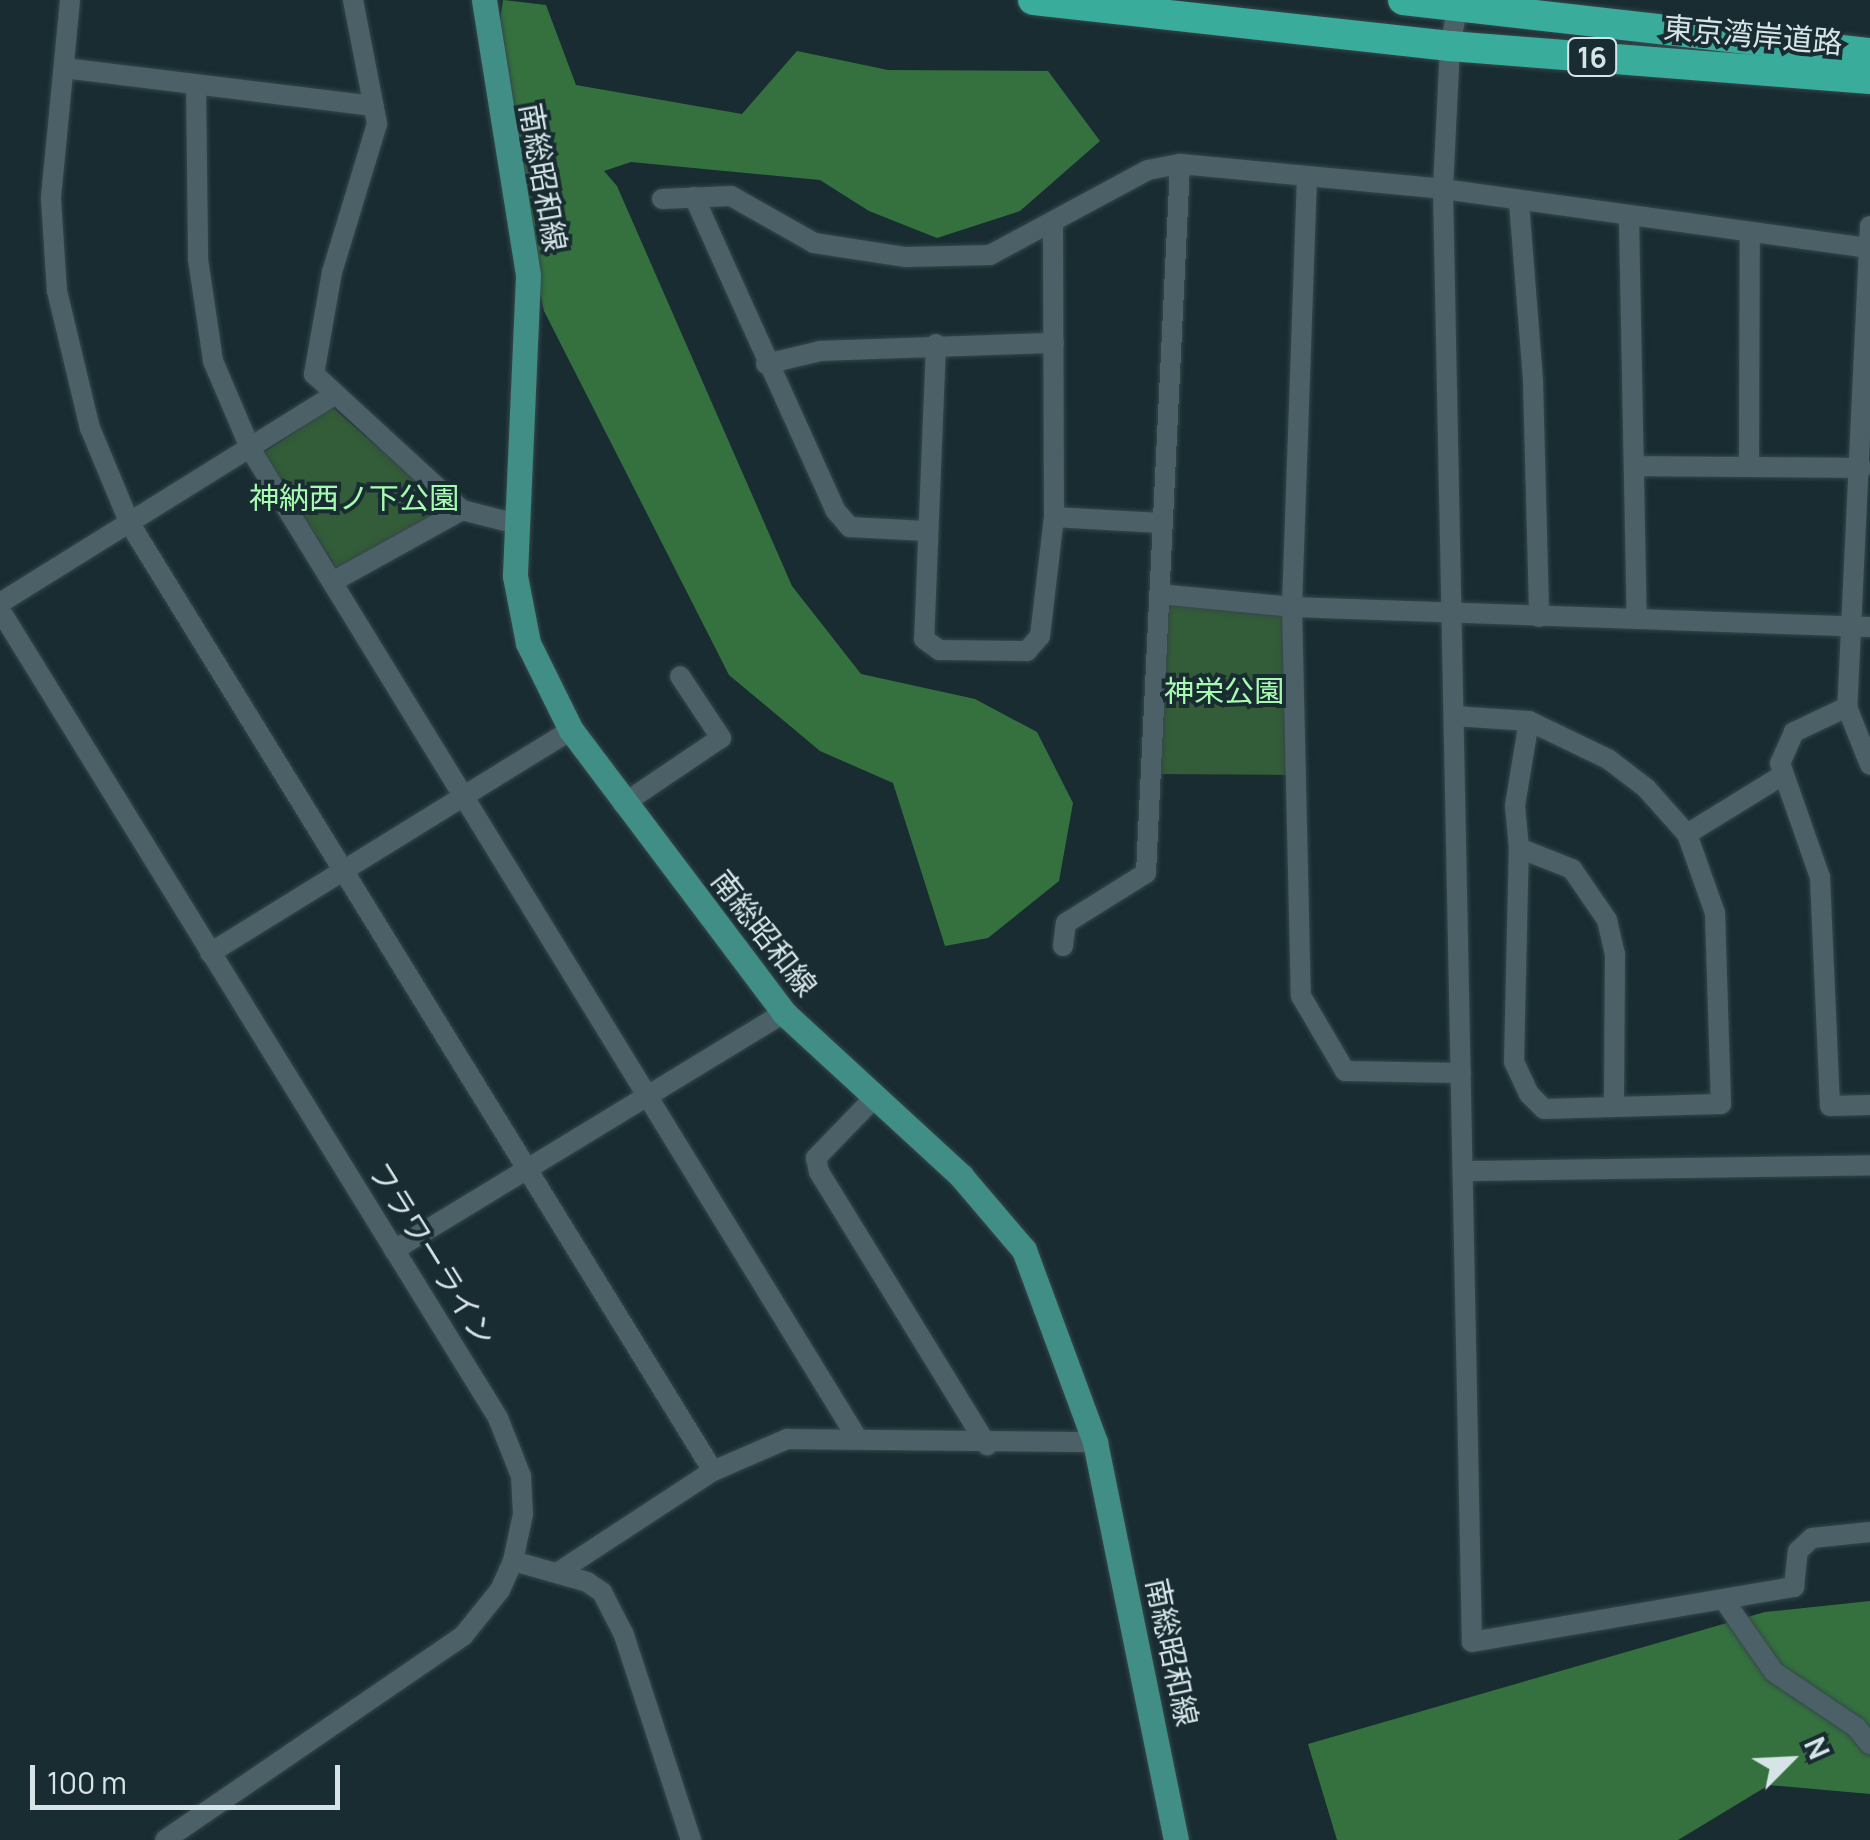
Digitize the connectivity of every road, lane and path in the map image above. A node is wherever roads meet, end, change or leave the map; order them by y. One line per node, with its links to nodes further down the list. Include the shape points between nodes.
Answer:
1 (70, 0): 9 (street)
2 (354, 0): 12 (street)
3 (484, 0): 36 (main road, 南総昭和線, via 528,276)
4 (1033, 0): 7 (highway, 東京湾岸道路 / 16)
5 (1402, 0): 6 (highway, 東京湾岸道路 / 16)
6 (1459, 3): 7 (street); 8 (highway, 東京湾岸道路 / 16)
7 (1450, 46): 10 (highway, 東京湾岸道路 / 16); 15 (street)
8 (1870, 53)
9 (64, 68): 11 (street); 35 (street, via 50,199 58,290 90,428)
10 (1870, 79)
11 (196, 84): 12 (street); 28 (street, via 198,259 213,360)
12 (374, 106): 27 (street, via 375,145 332,272 314,374)
13 (1180, 164): 14 (street); 20 (street, via 1148,170); 34 (street)
14 (1307, 176): 15 (street); 41 (street)
15 (1443, 189): 18 (street); 42 (street)
16 (694, 197): 17 (street); 20 (street, via 731,196 814,242 906,258 990,255); 26 (street)
17 (662, 199)
18 (1519, 202): 19 (street); 43 (street, via 1533,381)
19 (1629, 218): 22 (street); 29 (street)
20 (1053, 222): 24 (street)
21 (1870, 226): 23 (street)
22 (1750, 236): 23 (street); 30 (street)
23 (1870, 248): 31 (street)
24 (1054, 343): 25 (street); 33 (street)
25 (936, 344): 26 (street, via 820,351); 37 (street)
26 (766, 364): 37 (street, via 835,510 850,527)
27 (333, 396): 28 (street); 32 (street)
28 (251, 450): 35 (street); 38 (street)
29 (1634, 466): 30 (street); 44 (street)
30 (1749, 466): 31 (street)
31 (1862, 468): 45 (street)
32 (462, 510): 36 (street); 38 (street)
33 (1054, 517): 34 (street); 37 (street, via 1040,636 1027,651 939,650 924,639)
34 (1160, 523): 39 (street)
35 (130, 524): 40 (street); 57 (street)
36 (517, 524): 50 (main road, 南総昭和線, via 514,576 528,643)
37 (925, 531)
38 (334, 581): 53 (street)
39 (1159, 594): 41 (street); 58 (street, via 1146,873 1066,923)
40 (0, 606): 59 (street, フラワーライン)
41 (1292, 608): 42 (street); 61 (street, via 1302,996 1345,1071)
42 (1452, 610): 43 (street); 48 (street)
43 (1539, 616): 44 (street)
44 (1637, 619): 45 (street)
45 (1863, 626): 47 (street)
46 (680, 676): 54 (street, via 721,738)
47 (1847, 707): 51 (street); 52 (street, via 1794,732 1780,763)
48 (1454, 716): 49 (street); 61 (street)
49 (1529, 721): 55 (street, via 1608,759 1646,788); 56 (street, via 1515,806)
50 (571, 730): 53 (street); 54 (main road, 南総昭和線)
51 (1870, 766)
52 (1783, 775): 55 (street); 64 (street, via 1820,877 1830,1106)
53 (464, 796): 57 (street); 62 (street)
54 (623, 804): 60 (main road, 南総昭和線)
55 (1687, 834): 65 (street, via 1715,913 1721,1104)
56 (1519, 848): 65 (street, via 1572,869 1607,920 1615,954); 65 (street, via 1514,1062 1544,1109)
57 (343, 870): 59 (street); 67 (street)
58 (1063, 946)
59 (210, 953): 69 (street, フラワーライン)
60 (784, 1013): 62 (street); 63 (main road, 南総昭和線)
61 (1461, 1073): 68 (street)
62 (648, 1096): 67 (street); 70 (street)
63 (872, 1100): 71 (main road, 南総昭和線, via 961,1176 1024,1250); 72 (street, via 816,1158 819,1172)
64 (1870, 1104)
65 (1614, 1105)
66 (1870, 1165): 68 (street)
67 (529, 1168): 69 (street); 73 (street)
68 (1463, 1171): 77 (street, via 1472,1642)
69 (394, 1250): 75 (street, フラワーライン, via 510,1445 522,1514)
70 (856, 1436): 72 (street); 73 (street, via 787,1439)
71 (1095, 1442): 72 (street); 81 (main road, 南総昭和線)
72 (987, 1445)
73 (713, 1471): 76 (street)
74 (1870, 1532): 77 (street, via 1812,1538 1798,1551 1794,1587)
75 (512, 1562): 76 (street); 79 (street, フラワーライン, via 484,1614 440,1658)
76 (556, 1574): 80 (street, via 602,1592 624,1635)
77 (1726, 1603): 78 (street, via 1774,1672 1856,1727)
78 (1870, 1744)
79 (165, 1840)
80 (691, 1840)
81 (1176, 1840)

